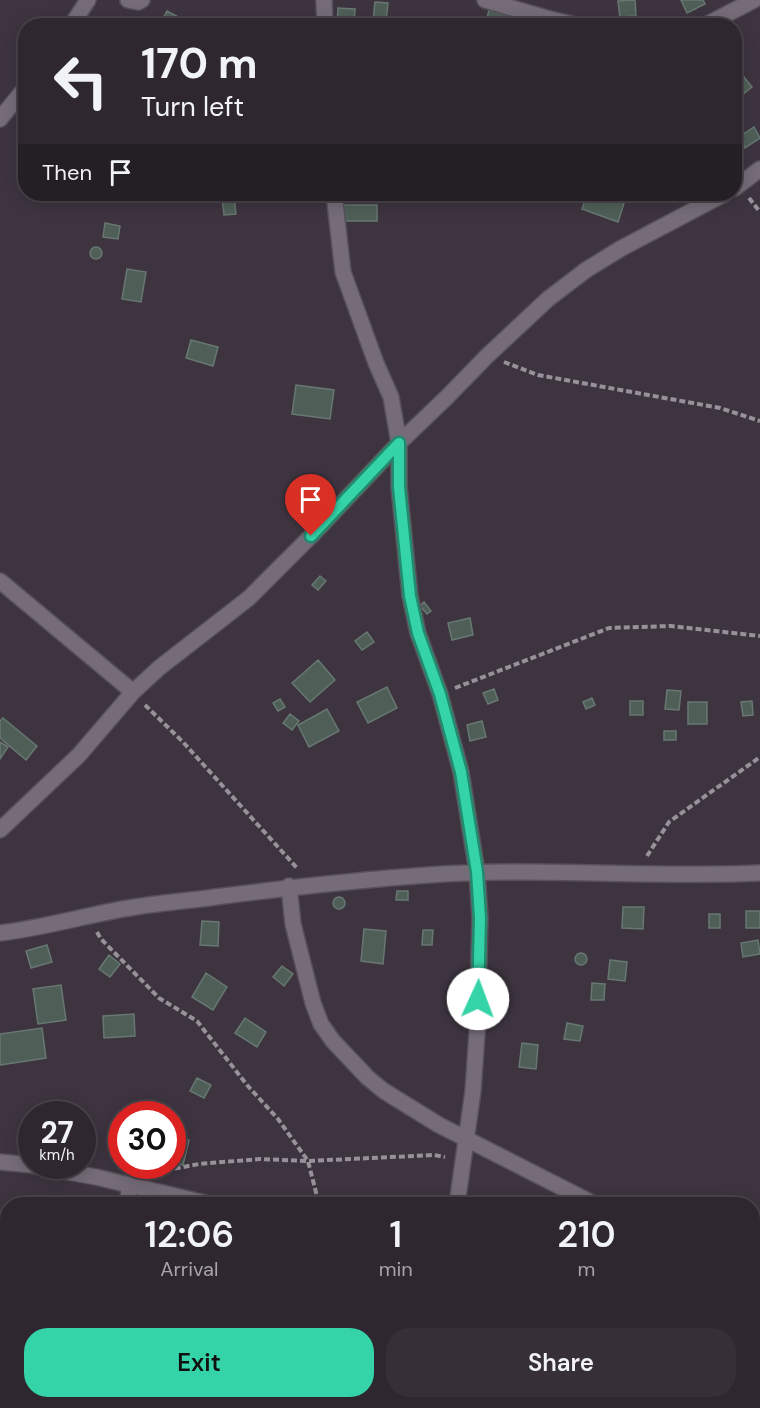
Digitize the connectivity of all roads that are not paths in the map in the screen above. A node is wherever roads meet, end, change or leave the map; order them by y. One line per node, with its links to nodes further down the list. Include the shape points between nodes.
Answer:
1 (88, 0): 7 (street)
2 (128, 0): 3 (street)
3 (142, 0)
4 (324, 0): 8 (street)
5 (485, 0): 9 (street)
6 (754, 0): 10 (street)
7 (76, 18)
8 (325, 18)
9 (546, 18)
10 (719, 18)
11 (18, 97): 12 (street)
12 (0, 119)
13 (760, 169): 14 (street)
14 (742, 183)
15 (335, 201): 17 (street, via 344,272 391,397)
16 (710, 201): 17 (street, via 586,270 548,299)
17 (399, 443): 19 (street, via 249,598); 21 (street, via 399,487 410,596 461,772)
18 (0, 581): 19 (street)
19 (133, 692): 20 (street, via 79,755)
20 (0, 830)
21 (477, 872): 22 (street, via 703,876); 23 (street); 25 (street, via 479,981 473,1091)
22 (760, 873)
23 (289, 886): 24 (street, via 131,907); 25 (street, via 293,924 321,1024 384,1091)
24 (0, 933)
25 (466, 1139): 32 (street); 33 (street)
26 (0, 1162): 27 (street)
27 (18, 1164)
28 (96, 1177): 29 (street)
29 (129, 1184): 30 (street); 31 (street)
30 (128, 1197)
31 (181, 1197)
32 (459, 1197)
33 (580, 1197)

